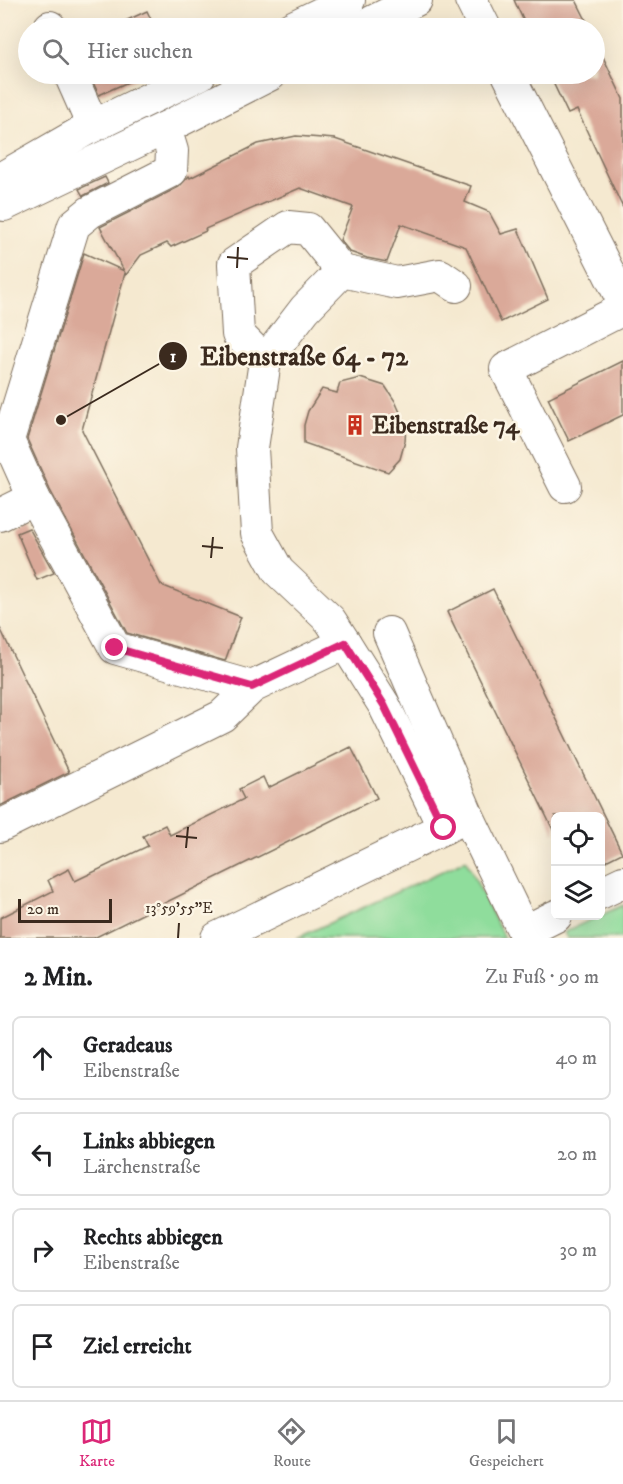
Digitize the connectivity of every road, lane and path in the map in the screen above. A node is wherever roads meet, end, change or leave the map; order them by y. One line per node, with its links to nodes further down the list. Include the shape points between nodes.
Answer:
1 (349, 0): 4 (street)
2 (416, 0): 5 (street)
3 (471, 0): 6 (street)
4 (312, 18)
5 (380, 18)
6 (480, 18)
7 (74, 84): 11 (street)
8 (179, 84): 11 (street)
9 (251, 84): 12 (street)
10 (513, 84): 17 (street)
11 (93, 126): 13 (street)
12 (165, 128): 14 (street, via 4,205); 21 (street, via 172,151 171,171 90,212 74,225 8,440)
13 (0, 178)
14 (0, 203)
15 (342, 271): 16 (street, via 397,284 440,275); 19 (street, via 305,309); 19 (street, via 308,229 288,226 234,264 238,334)
16 (456, 286)
17 (623, 301)
18 (623, 309): 20 (street, via 506,369)
19 (265, 361): 24 (street, via 252,448 257,533 278,571 330,620)
20 (565, 486)
21 (34, 498): 22 (street); 25 (street, via 115,648)
22 (0, 515)
23 (389, 633): 26 (street)
24 (345, 643): 25 (street); 26 (street)
25 (252, 687): 27 (street, via 222,716)
26 (456, 822): 31 (street); 32 (street)
27 (0, 826)
28 (623, 882): 29 (street)
29 (605, 891)
30 (551, 918): 31 (street)
31 (525, 935)
32 (217, 938)

